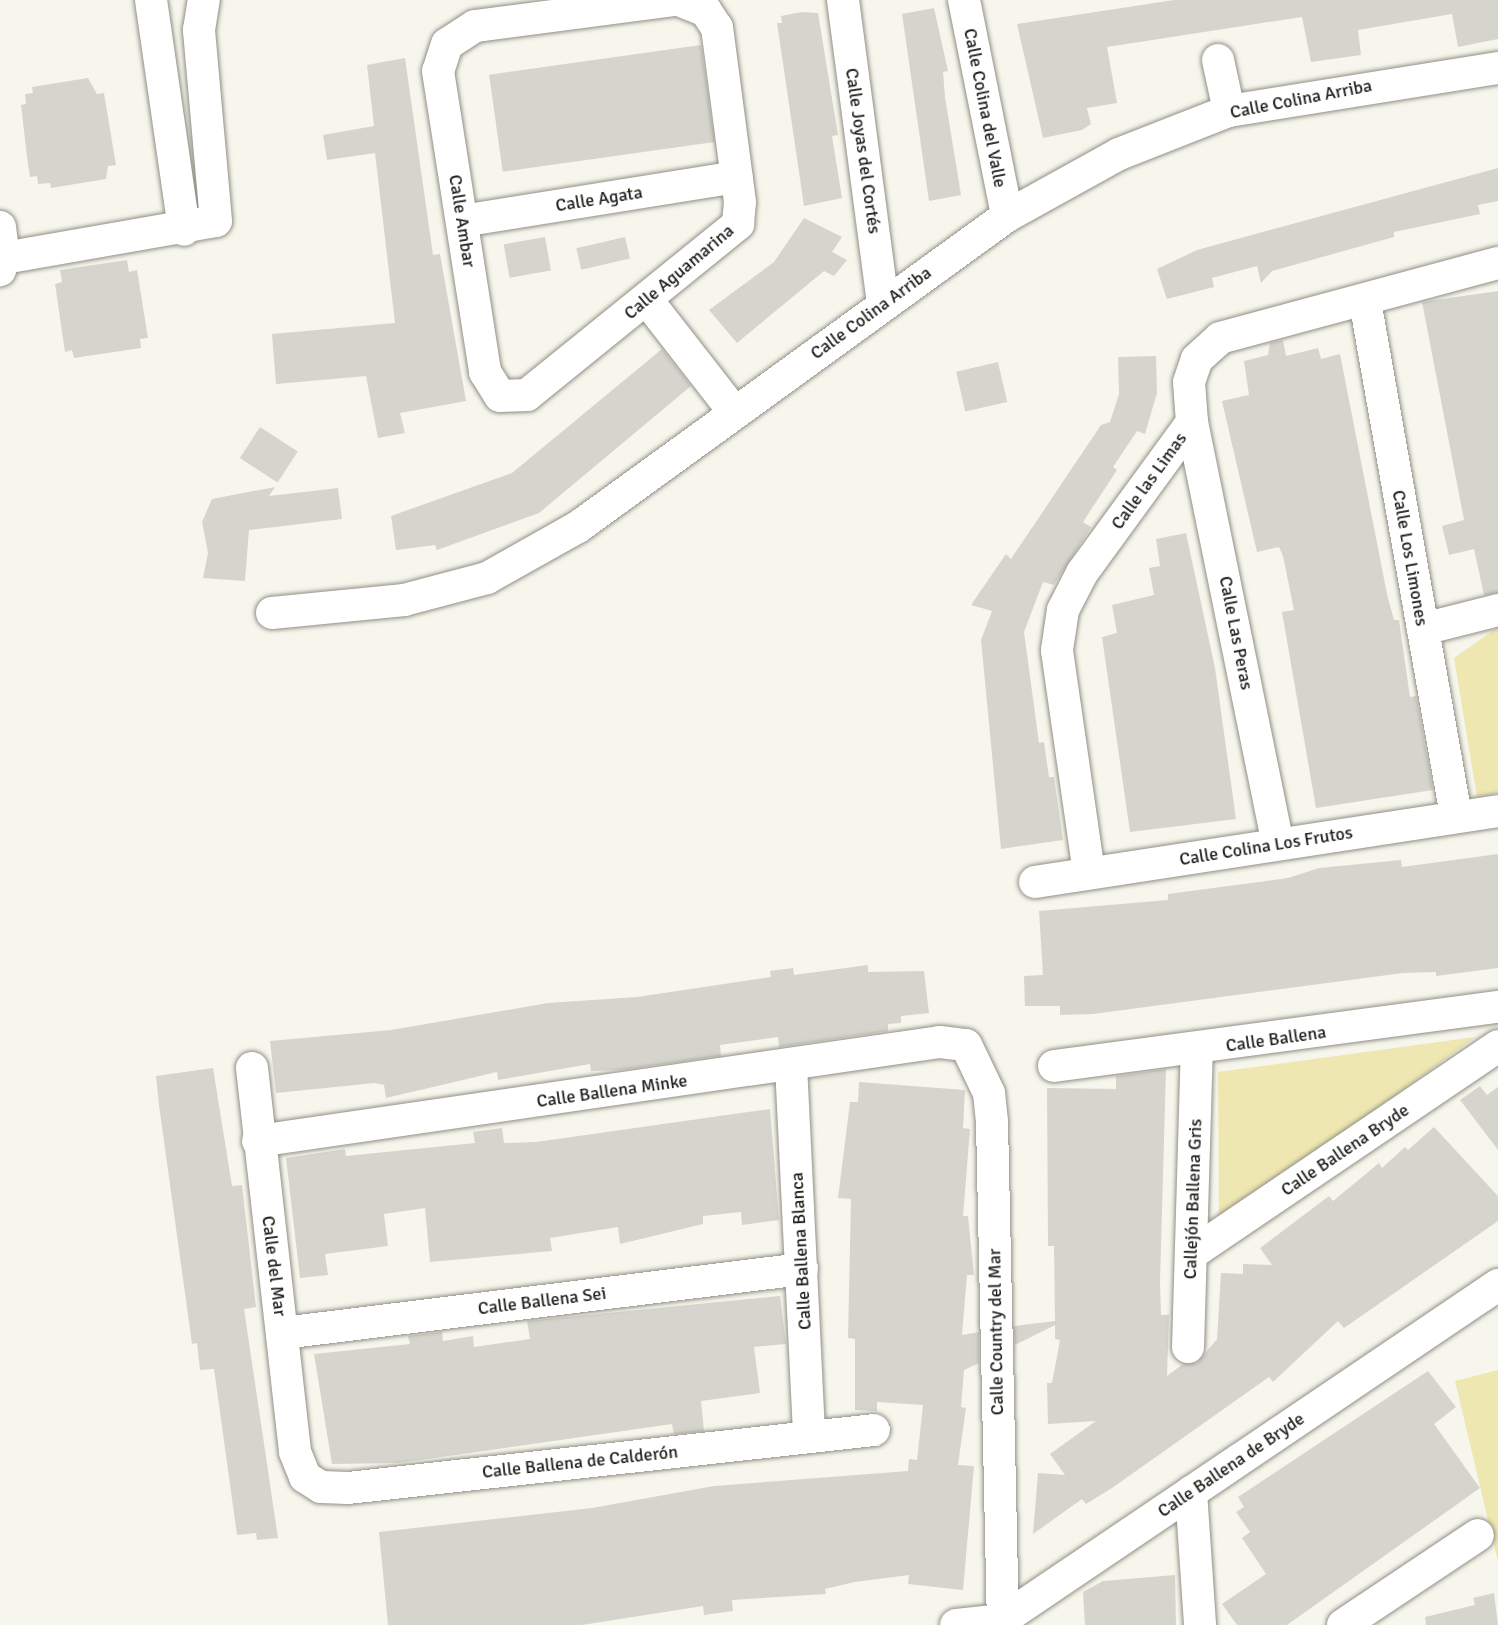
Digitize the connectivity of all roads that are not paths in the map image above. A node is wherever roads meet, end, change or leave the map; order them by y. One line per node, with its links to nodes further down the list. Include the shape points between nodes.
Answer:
1 (151, 0): 13 (street)
2 (204, 0): 13 (street, via 199,30 203,94 219,211 216,221)
3 (843, 0): 18 (street, Calle Joyas del Cortés)
4 (964, 0): 10 (street, Calle Colina del Valle)
5 (687, 4): 9 (street, Calle Aguamarina, via 717,28); 11 (street, Calle Ambar, via 475,26 447,44 438,71)
6 (1218, 60): 8 (street)
7 (1498, 68): 8 (street, Calle Colina Arriba)
8 (1229, 111): 10 (street, Calle Colina Arriba, via 1119,154)
9 (737, 177): 11 (street, Calle Agata); 16 (street, Calle Aguamarina, via 738,224)
10 (1007, 216): 18 (street, Calle Colina Arriba)
11 (462, 221): 19 (street, Calle Ambar, via 485,372)
12 (0, 227): 15 (street)
13 (184, 230): 15 (street)
14 (1498, 263): 17 (street, Calle las Limas)
15 (2, 264)
16 (647, 300): 19 (street, Calle Aguamarina, via 527,395); 20 (street)
17 (1365, 300): 21 (street, Calle las Limas, via 1220,338 1197,359 1189,382); 24 (street, Calle Los Limones)
18 (883, 302): 20 (street, Calle Colina Arriba)
19 (500, 396)
20 (735, 413): 23 (street, Calle Colina Arriba, via 578,527 487,578 404,600)
21 (1191, 422): 27 (street, Calle Las Peras); 28 (street, Calle las Limas, via 1082,573 1063,610 1057,650)
22 (1498, 610): 24 (street)
23 (272, 613)
24 (1423, 629): 26 (street, Calle Los Limones)
25 (1498, 811): 26 (street, Calle Colina Los Frutos)
26 (1456, 816): 27 (street, Calle Colina Los Frutos)
27 (1278, 844): 28 (street, Calle Colina Los Frutos)
28 (1089, 873): 29 (street, Calle Colina Los Frutos)
29 (1035, 882)
30 (1498, 1007): 33 (street, Calle Ballena)
31 (966, 1045): 34 (street, Calle Ballena Minke, via 940,1042); 48 (street, Calle Country del Mar, via 989,1093 992,1122)
32 (1498, 1046): 38 (street, Calle Ballena Bryde)
33 (1197, 1050): 35 (street, Calle Ballena); 38 (street, Callejón Ballena Gris)
34 (791, 1065): 37 (street, Calle Ballena Minke); 39 (street, Calle Ballena Blanca)
35 (1054, 1066)
36 (252, 1068): 37 (street, Calle del Mar)
37 (258, 1141): 41 (street, Calle del Mar)
38 (1191, 1254): 42 (street, Callejón Ballena Gris)
39 (802, 1269): 41 (street, Calle Ballena Sei); 44 (street, Calle Ballena Blanca)
40 (1498, 1285): 46 (street, Calle Ballena de Bryde)
41 (282, 1333): 45 (street, Calle del Mar)
42 (1188, 1347)
43 (874, 1430): 44 (street, Calle Ballena de Calderón)
44 (809, 1436): 45 (street, Calle Ballena de Calderón, via 348,1488 321,1487 305,1477)
45 (298, 1463)
46 (1191, 1492): 48 (street, Calle Ballena de Bryde); 51 (street)
47 (1478, 1535): 49 (street)
48 (1002, 1622): 50 (street, Calle Ballena de Bryde)
49 (1344, 1624)
50 (956, 1625)
51 (1200, 1625)

